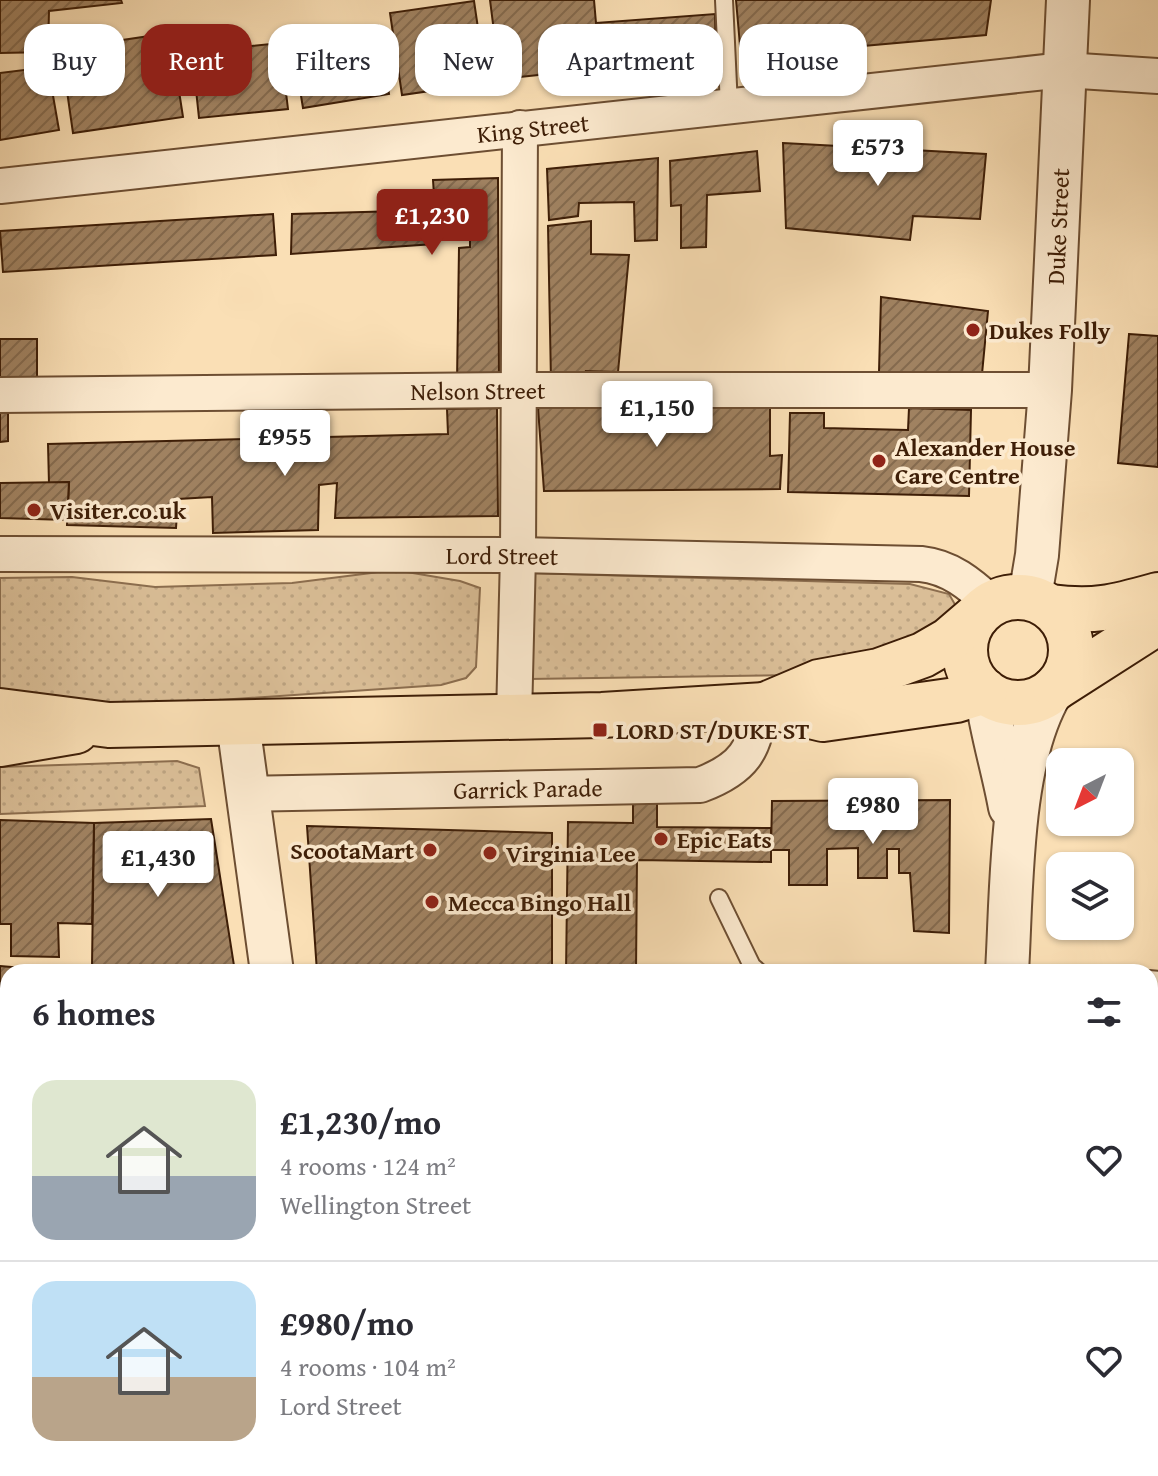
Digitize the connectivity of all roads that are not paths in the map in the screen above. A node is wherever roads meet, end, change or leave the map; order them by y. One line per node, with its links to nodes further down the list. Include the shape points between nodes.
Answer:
1 (724, 0): 5 (lane)
2 (1068, 0): 3 (street, Duke Street)
3 (1064, 70): 4 (street, King Street); 5 (street, King Street); 9 (street, Duke Street)
4 (1158, 76)
5 (729, 106): 6 (street, King Street)
6 (520, 128): 7 (street, King Street); 8 (street)
7 (0, 186)
8 (518, 390): 9 (street, Nelson Street); 10 (street, Nelson Street); 12 (street)
9 (1050, 390): 14 (street, Duke Street, via 1037,555)
10 (0, 395)
11 (0, 554): 12 (street, Lord Street)
12 (518, 555): 14 (street, Lord Street, via 936,565); 20 (street)
13 (1158, 595): 14 (highway, via 1085,611)
14 (1012, 606): 16 (highway, via 1064,623 1071,650 1068,669); 17 (highway, via 969,631 966,658); 18 (highway, via 913,660 819,682)
15 (1158, 622): 16 (highway)
16 (1053, 690): 17 (highway, via 1013,703); 25 (street, via 1032,733)
17 (985, 691): 18 (highway, via 823,719); 25 (street)
18 (763, 705): 20 (highway); 24 (street, Garrick Parade, via 749,753 720,778 700,785)
19 (0, 711): 22 (highway)
20 (514, 717): 21 (highway)
21 (238, 723): 22 (highway); 24 (street)
22 (109, 725): 23 (highway)
23 (0, 744)
24 (246, 794): 27 (street)
25 (1014, 835): 29 (street)
26 (719, 898): 28 (lane)
27 (271, 964)
28 (751, 964)
29 (1007, 964)

